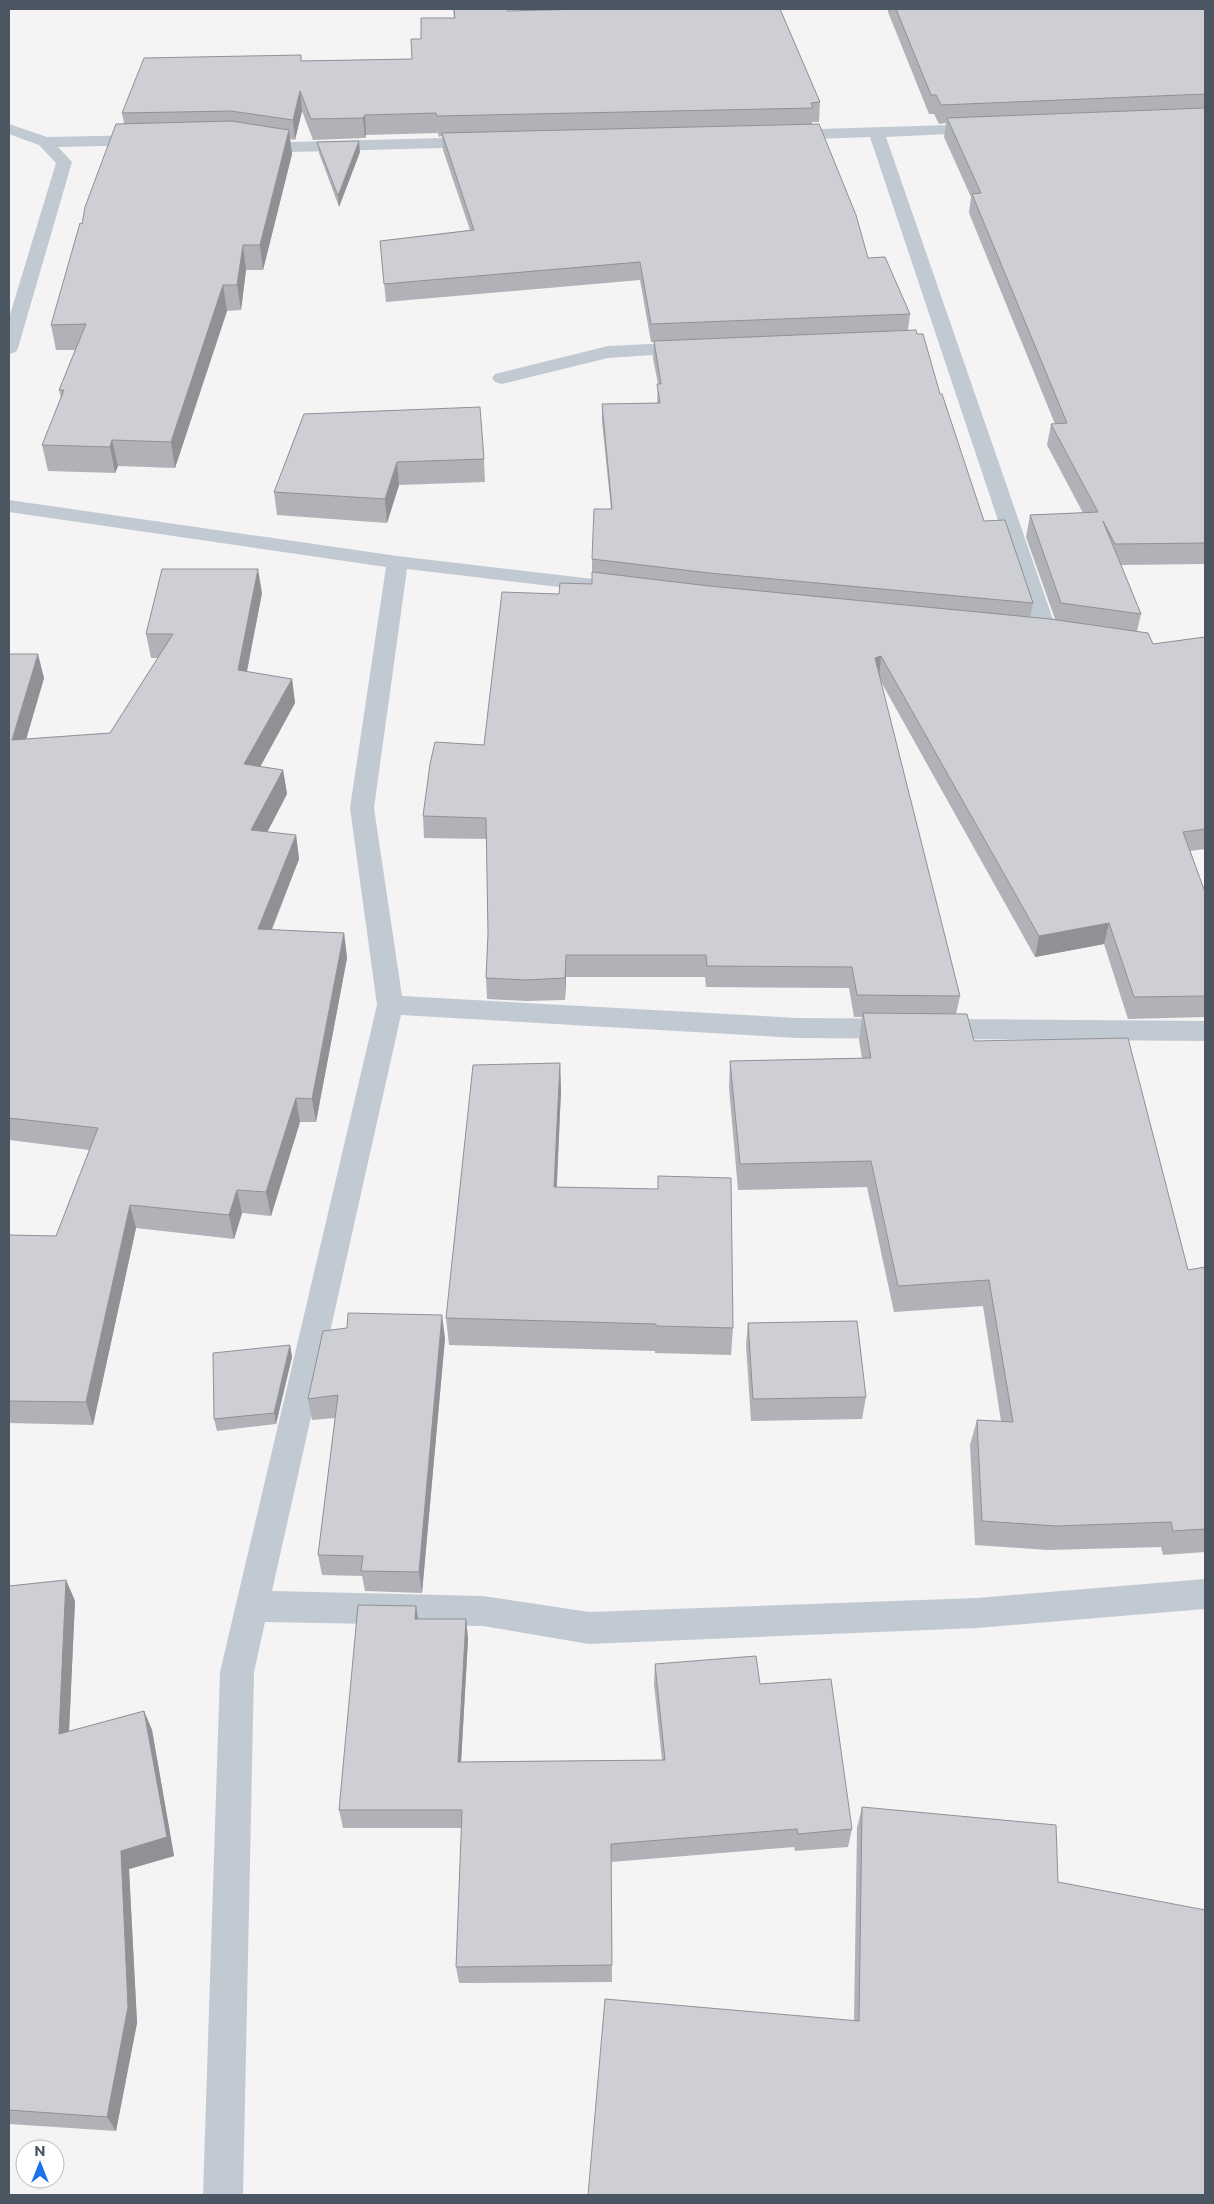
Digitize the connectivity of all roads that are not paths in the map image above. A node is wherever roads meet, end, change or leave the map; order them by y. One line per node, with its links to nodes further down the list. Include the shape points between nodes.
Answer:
1 (996, 128): 3 (street)
2 (9, 129): 7 (street)
3 (877, 132): 4 (street); 10 (street)
4 (768, 135)
5 (234, 138): 8 (street, via 290,147)
6 (164, 140): 7 (street)
7 (45, 142): 11 (street, via 64,162)
8 (499, 142)
9 (926, 338): 10 (street)
10 (946, 338): 17 (street)
11 (9, 348)
12 (708, 348): 13 (street, via 608,352)
13 (502, 378)
14 (9, 506): 15 (street)
15 (397, 562): 16 (street); 18 (street, via 362,808)
16 (640, 591)
17 (1046, 631)
18 (390, 1005): 19 (street, via 798,1028); 21 (street)
19 (1205, 1031)
20 (1205, 1594): 21 (street, via 977,1614 588,1628 483,1611)
21 (252, 1606): 22 (street, via 238,1672)
22 (223, 2195)

